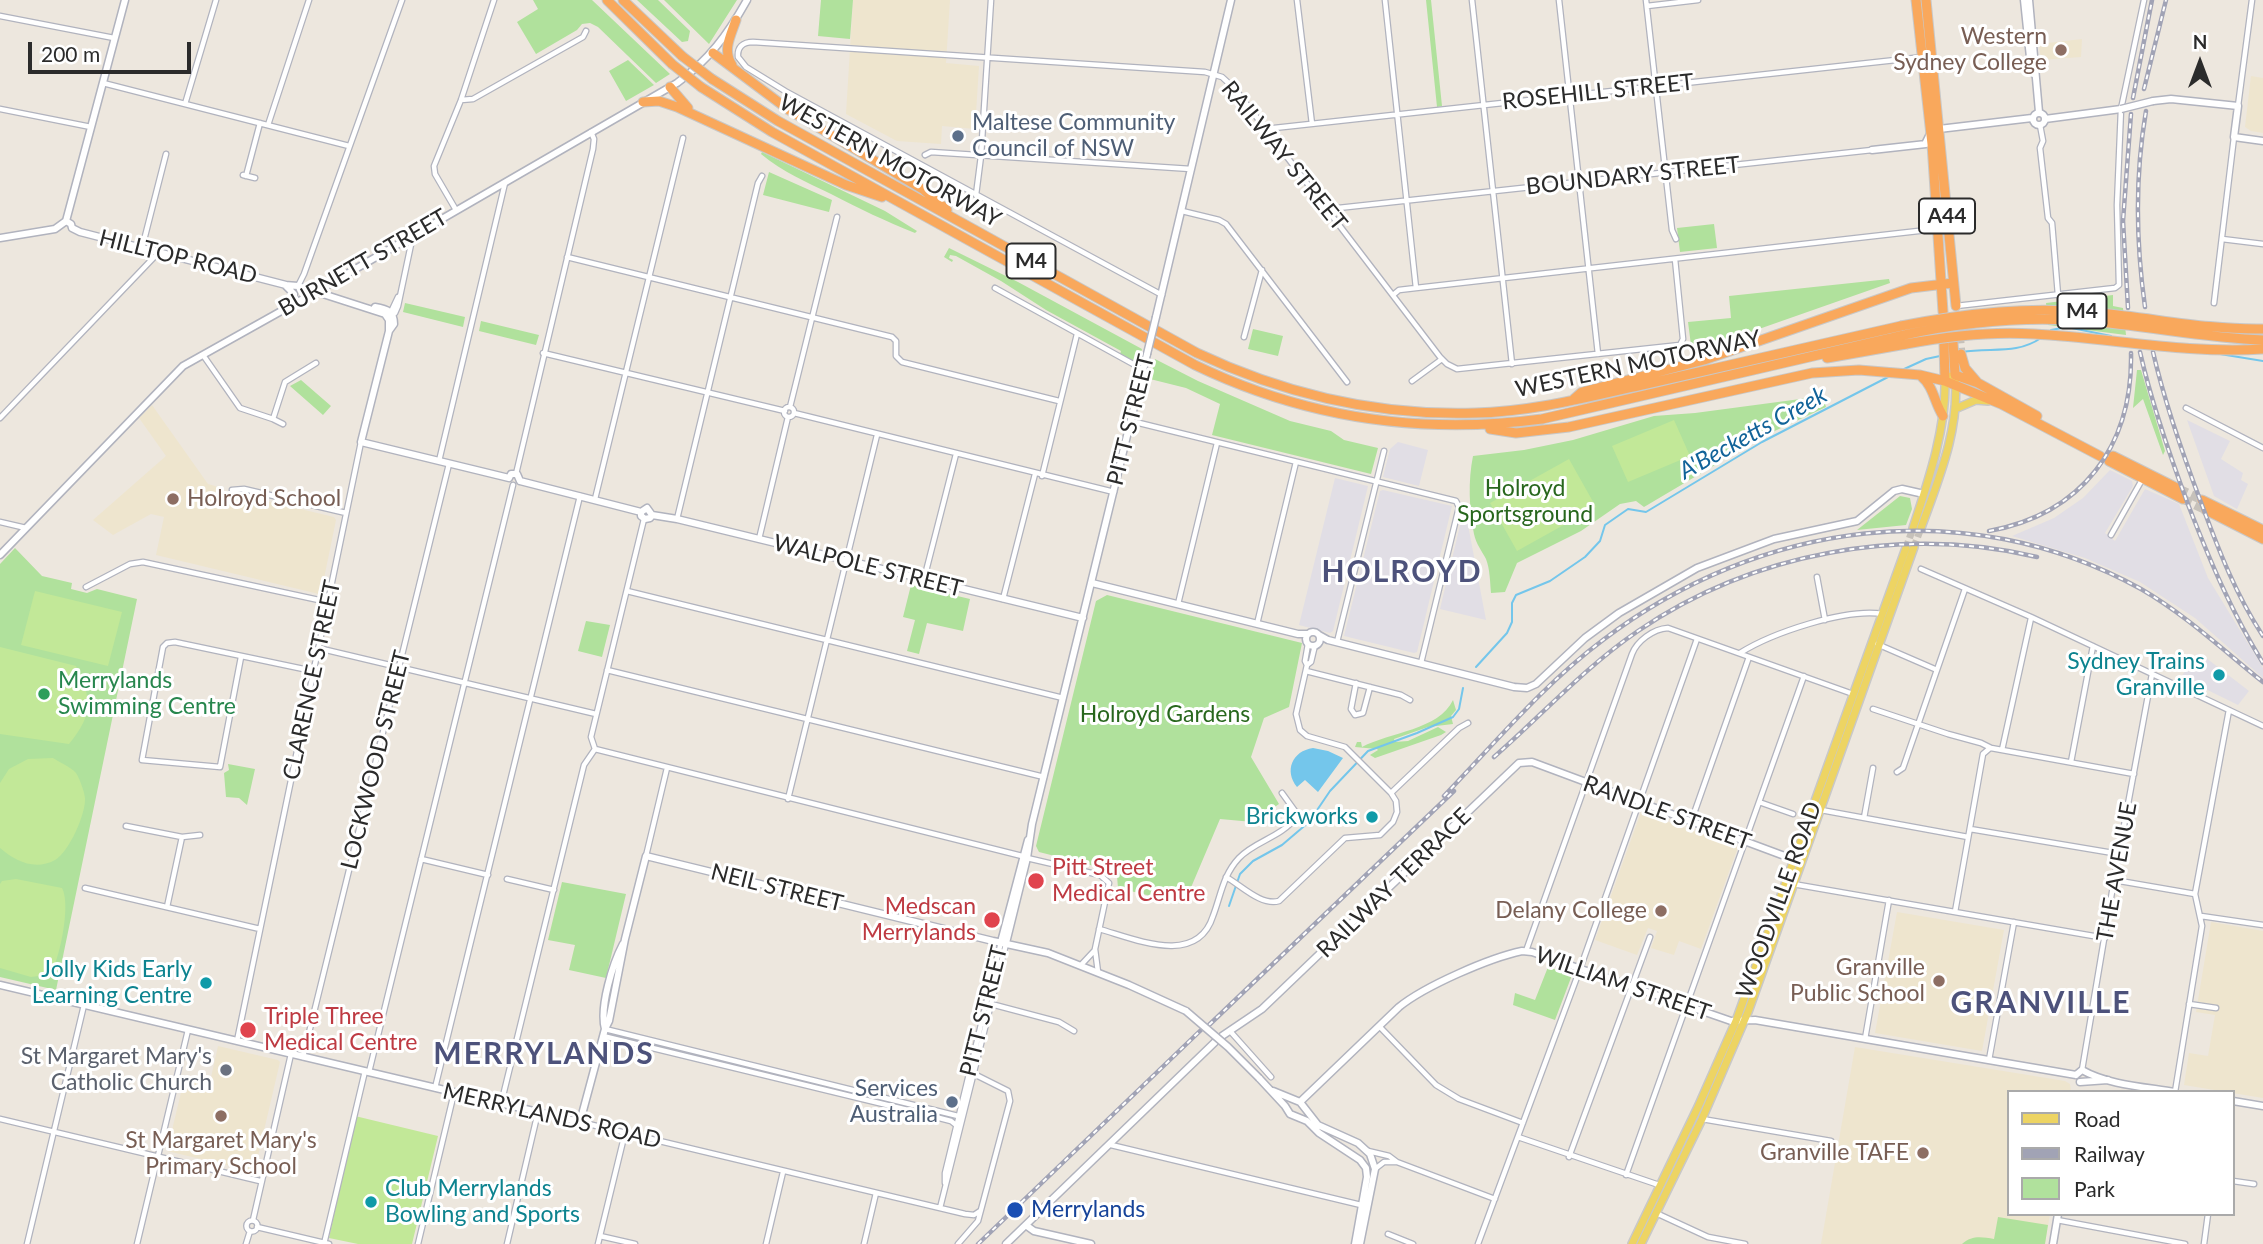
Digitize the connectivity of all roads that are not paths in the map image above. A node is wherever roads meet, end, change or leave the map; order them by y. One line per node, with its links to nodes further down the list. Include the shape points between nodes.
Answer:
1 (125, 0): 25 (main road)
2 (216, 0): 37 (street)
3 (309, 0): 49 (street)
4 (402, 0): 59 (street)
5 (494, 0): 35 (street)
6 (607, 0): 74 (highway, WESTERN MOTORWAY / M4, bridge, via 701,87)
7 (623, 0): 80 (highway, WESTERN MOTORWAY / M4, bridge, via 712,79 778,121)
8 (747, 0): 23 (main road, BURNETT STREET)
9 (991, 0): 28 (street)
10 (1231, 0): 29 (main road, PITT STREET)
11 (1297, 0): 48 (street)
12 (1385, 0): 44 (street)
13 (1472, 0): 38 (street)
14 (1559, 0): 34 (street)
15 (1698, 0): 21 (street)
16 (1916, 0): 27 (highway, A44)
17 (1926, 0): 27 (highway, A44)
18 (2026, 0): 42 (main road)
19 (2144, 0): 41 (street)
20 (2252, 0): 39 (street)
21 (1646, 3): 32 (street)
22 (0, 16): 25 (street)
23 (736, 20): 26 (main road, BURNETT STREET); 30 (highway, via 727,55)
24 (586, 31): 35 (street, via 583,37 484,93)
25 (114, 38): 31 (main road)
26 (713, 53): 30 (highway); 33 (main road, BURNETT STREET)
27 (1927, 56): 32 (street, ROSEHILL STREET); 53 (highway, A44)
28 (988, 57): 29 (street, RAILWAY STREET); 64 (street); 72 (street, RAILWAY STREET, via 750,42 738,51 743,64 785,91)
29 (1215, 74): 52 (street, RAILWAY STREET, via 1229,82); 65 (main road, PITT STREET)
30 (746, 79): 80 (highway, via 789,110 924,190)
31 (103, 83): 37 (street); 51 (main road)
32 (1655, 86): 34 (street, ROSEHILL STREET); 66 (street)
33 (670, 87): 36 (main road, BURNETT STREET); 43 (highway, M4)
34 (1570, 95): 38 (street, ROSEHILL STREET); 70 (street)
35 (461, 100): 75 (street, via 434,168)
36 (643, 102): 43 (highway, M4, via 667,103); 54 (main road, BURNETT STREET)
37 (185, 104): 47 (street)
38 (1483, 105): 44 (street, ROSEHILL STREET); 71 (street)
39 (2238, 106): 41 (main road, bridge, via 2164,99); 55 (main road)
40 (0, 109): 51 (street)
41 (2121, 109): 46 (main road); 105 (street, via 2120,282 2112,289)
42 (2039, 112): 45 (main road); 46 (main road)
43 (694, 114): 74 (highway, M4, via 846,185)
44 (1396, 114): 48 (street, ROSEHILL STREET); 73 (street)
45 (2032, 118): 50 (main road); 53 (main road)
46 (2045, 119): 50 (main road)
47 (260, 123): 49 (street); 68 (street, via 245,176)
48 (1312, 124): 52 (street, ROSEHILL STREET)
49 (268, 125): 59 (street)
50 (2039, 125): 105 (street)
51 (92, 127): 79 (main road)
52 (1265, 129): 76 (street, RAILWAY STREET)
53 (1935, 131): 58 (highway, A44); 60 (highway, A44)
54 (591, 132): 69 (main road, BURNETT STREET); 91 (street, via 594,145)
55 (2234, 137): 57 (main road); 87 (street)
56 (683, 138): 95 (street)
57 (2263, 141)
58 (1928, 144): 60 (main road); 61 (main road, BOUNDARY STREET); 83 (highway, A44)
59 (349, 146): 99 (street)
60 (1941, 149): 97 (highway, A44)
61 (1872, 150): 66 (street, BOUNDARY STREET)
62 (166, 154): 89 (street)
63 (925, 155): 64 (street)
64 (981, 156): 65 (street); 72 (street)
65 (1192, 169): 77 (main road, PITT STREET)
66 (1665, 173): 70 (street, BOUNDARY STREET); 86 (street)
67 (762, 176): 106 (street)
68 (255, 178)
69 (505, 181): 75 (main road, BURNETT STREET); 156 (street)
70 (1579, 182): 71 (street, BOUNDARY STREET); 93 (street)
71 (1492, 191): 73 (street, BOUNDARY STREET); 96 (street)
72 (976, 195): 103 (street)
73 (1406, 201): 76 (street, BOUNDARY STREET); 101 (street)
74 (903, 204): 148 (highway, WESTERN MOTORWAY / M4, via 1172,354 1240,386 1355,418)
75 (456, 209): 84 (main road, BURNETT STREET)
76 (1328, 209): 104 (street, RAILWAY STREET)
77 (1182, 211): 94 (street, via 1223,222); 103 (main road, PITT STREET)
78 (837, 217): 112 (street)
79 (66, 221): 81 (main road); 82 (main road)
80 (959, 221): 135 (highway, WESTERN MOTORWAY / M4, via 1198,353 1309,396 1440,413 1509,411)
81 (60, 227): 82 (main road, via 66,233); 85 (main road)
82 (72, 228): 89 (main road, HILLTOP ROAD)
83 (1938, 229): 92 (street); 97 (highway, A44)
84 (413, 234): 102 (main road, BURNETT STREET); 111 (street, CLARENCE STREET)
85 (0, 238)
86 (1675, 239)
87 (2222, 239): 88 (street); 107 (street)
88 (2263, 244)
89 (142, 248): 90 (main road, HILLTOP ROAD)
90 (159, 252): 98 (main road, HILLTOP ROAD); 144 (street)
91 (567, 257): 95 (street); 119 (street)
92 (1675, 259): 93 (street); 120 (street, via 1683,339 1677,346)
93 (1588, 269): 96 (street); 120 (street)
94 (1262, 270): 116 (street); 132 (street)
95 (648, 277): 106 (street); 127 (street)
96 (1502, 278): 101 (street); 125 (street)
97 (1948, 284): 109 (highway, A44); 110 (highway, A44); 135 (highway, via 1922,285 1884,296 1704,360 1582,392)
98 (285, 285): 99 (main road, HILLTOP ROAD); 102 (main road, HILLTOP ROAD); 108 (main road, via 294,293)
99 (298, 286): 102 (main road, HILLTOP ROAD)
100 (995, 288): 114 (street)
101 (1416, 288): 104 (street)
102 (314, 292): 108 (main road, BURNETT STREET); 111 (main road, HILLTOP ROAD)
103 (1162, 295): 126 (main road, PITT STREET, bridge)
104 (1393, 295): 123 (street, RAILWAY STREET)
105 (2058, 295): 109 (street)
106 (730, 297): 112 (street); 133 (street)
107 (2214, 303)
108 (291, 304): 122 (main road, BURNETT STREET)
109 (1956, 306)
110 (1943, 312)
111 (390, 316): 150 (main road, CLARENCE STREET)
112 (813, 317): 134 (street, via 895,339 895,356 902,362); 137 (street)
113 (2263, 329): 115 (highway, WESTERN MOTORWAY / M4, bridge, via 2047,310 1987,312)
114 (1077, 334): 126 (street); 134 (street)
115 (1904, 335): 117 (highway, WESTERN MOTORWAY / M4, bridge, via 1985,321 2064,319); 118 (highway, WESTERN MOTORWAY / M4, bridge, via 2015,333 2180,348); 135 (highway, WESTERN MOTORWAY / M4); 148 (highway, WESTERN MOTORWAY / M4, via 1568,415)
116 (1244, 337)
117 (2263, 340)
118 (2263, 349)
119 (544, 353): 127 (street); 163 (street)
120 (1598, 354): 125 (street)
121 (1961, 354): 128 (highway)
122 (203, 355): 145 (street, via 240,408); 178 (main road, BURNETT STREET, via 168,380)
123 (1442, 359): 125 (street, via 1461,369); 131 (street)
124 (317, 363): 145 (street, via 285,382)
125 (1512, 364)
126 (1144, 370): 146 (main road, PITT STREET)
127 (626, 373): 133 (street); 170 (street)
128 (1958, 374): 130 (highway); 130 (highway, via 1948,343); 136 (highway); 136 (highway, via 2101,454); 139 (main road)
129 (1920, 375): 130 (highway); 142 (highway, via 1932,388); 148 (highway, via 1859,370 1812,373 1569,426 1516,433)
130 (1944, 376): 142 (main road)
131 (1412, 381)
132 (1347, 382)
133 (707, 393): 140 (street); 176 (street)
134 (1059, 401): 161 (street)
135 (1573, 401)
136 (2001, 404): 139 (main road, via 1980,400)
137 (790, 407): 140 (street); 141 (street)
138 (2186, 408): 152 (street)
139 (1955, 409): 159 (main road)
140 (785, 411): 143 (street)
141 (794, 413): 143 (street); 149 (street)
142 (1943, 416): 168 (main road)
143 (788, 417): 181 (street)
144 (0, 418)
145 (273, 419): 147 (street)
146 (1131, 421): 151 (street); 167 (main road, PITT STREET)
147 (283, 424)
148 (1475, 426)
149 (877, 435): 154 (street); 184 (street)
150 (361, 442): 156 (main road); 174 (street, CLARENCE STREET)
151 (1217, 443): 157 (street); 194 (street)
152 (2263, 449)
153 (1384, 451): 164 (street)
154 (956, 454): 160 (street); 187 (street)
155 (2111, 459): 162 (highway)
156 (439, 461): 158 (main road)
157 (1296, 462): 164 (street); 199 (street)
158 (449, 464): 163 (main road); 211 (street, LOCKWOOD STREET)
159 (1944, 464): 168 (main road); 168 (main road, via 1917,528)
160 (1035, 474): 161 (street); 192 (street)
161 (1042, 476): 167 (street)
162 (2144, 476): 165 (highway); 171 (highway); 180 (street)
163 (514, 479): 169 (main road); 218 (street)
164 (1377, 481): 203 (street); 210 (street, via 1458,502)
165 (2179, 489)
166 (232, 490): 174 (street)
167 (1114, 492): 188 (main road, PITT STREET)
168 (1924, 494): 210 (main road, via 1894,491 1857,520 1755,544 1698,568 1619,613 1527,688)
169 (580, 496): 170 (main road); 222 (street)
170 (595, 499): 175 (main road)
171 (2183, 499)
172 (2202, 500): 179 (highway)
173 (2206, 510): 182 (highway)
174 (346, 513): 193 (street, CLARENCE STREET)
175 (643, 515): 176 (main road, WALPOLE STREET); 191 (street)
176 (677, 519): 181 (main road, WALPOLE STREET)
177 (0, 522): 178 (street)
178 (26, 527): 183 (main road, BURNETT STREET)
179 (2263, 530)
180 (2111, 536)
181 (759, 539): 184 (main road, WALPOLE STREET)
182 (2263, 539)
183 (0, 555)
184 (846, 561): 187 (main road, WALPOLE STREET); 201 (street)
185 (1921, 569): 190 (street)
186 (1817, 577): 198 (street)
187 (924, 580): 192 (main road, WALPOLE STREET)
188 (1092, 583): 194 (main road); 197 (main road, PITT STREET)
189 (86, 587): 193 (street, via 143,562)
190 (1965, 589): 196 (street); 214 (street)
191 (627, 590): 201 (street); 213 (street)
192 (1003, 600): 197 (main road, WALPOLE STREET)
193 (328, 602): 206 (street, CLARENCE STREET)
194 (1178, 604): 199 (main road)
195 (1883, 614): 198 (street); 204 (main road, WOODVILLE ROAD); 204 (main road, WOODVILLE ROAD, via 1910,547)
196 (2031, 617): 205 (street); 234 (street)
197 (1083, 618): 223 (main road, PITT STREET)
198 (1825, 620): 207 (street)
199 (1256, 624): 202 (main road)
200 (1697, 639): 207 (street); 242 (street, via 1661,628 1635,646); 247 (street)
201 (826, 640): 223 (street); 228 (street)
202 (1313, 640): 203 (main road); 212 (street)
203 (1337, 642): 210 (main road)
204 (1876, 643): 214 (street); 221 (main road, WOODVILLE ROAD); 248 (main road, WOODVILLE ROAD)
205 (2093, 646): 216 (street); 235 (street)
206 (318, 648): 211 (street); 215 (street, CLARENCE STREET)
207 (1739, 653): 209 (street)
208 (241, 657): 208 (street, via 175,642 163,647 142,760 220,767); 215 (street)
209 (1749, 657): 217 (street); 251 (street)
210 (1421, 663)
211 (398, 667): 218 (street); 306 (street, LOCKWOOD STREET)
212 (1306, 668): 219 (street); 244 (street, via 1296,714 1300,730 1339,744)
213 (607, 670): 227 (street); 228 (street)
214 (1937, 670): 230 (street)
215 (313, 671): 277 (street, CLARENCE STREET)
216 (2152, 674): 226 (street); 239 (street, THE AVENUE)
217 (1804, 677): 221 (street); 246 (street)
218 (465, 683): 222 (street); 261 (street)
219 (1356, 683): 220 (street); 220 (street, via 1350,709 1355,716 1363,713)
220 (1370, 687): 224 (street)
221 (1853, 694): 262 (main road, WOODVILLE ROAD)
222 (531, 698): 227 (street); 263 (street)
223 (1063, 698): 240 (main road, PITT STREET)
224 (1410, 701)
225 (1873, 709): 230 (street)
226 (2229, 710): 231 (street); 270 (street)
227 (596, 714): 233 (street, via 591,740)
228 (807, 720): 240 (street); 245 (street)
229 (1468, 723): 244 (street)
230 (1918, 723): 232 (street); 238 (street, via 1903,768)
231 (2263, 726)
232 (1991, 748): 234 (street); 253 (street, via 1983,754)
233 (595, 750): 236 (street); 269 (street, via 584,765)
234 (2001, 750): 235 (street)
235 (2071, 762): 239 (street)
236 (667, 768): 245 (street); 259 (street)
237 (1873, 768): 250 (street)
238 (1897, 772)
239 (2134, 774): 258 (street, THE AVENUE)
240 (1044, 777): 260 (main road, PITT STREET)
241 (1573, 778): 242 (main road, RANDLE STREET); 298 (main road, RAILWAY TERRACE, via 1532,762 1513,767 1262,1009)
242 (1585, 783): 247 (main road, RANDLE STREET); 283 (street)
243 (1282, 793): 264 (street, via 1296,818 1240,856)
244 (1391, 793): 264 (street, via 1398,807 1391,825 1378,836 1345,838 1279,901 1260,900)
245 (788, 799): 260 (street)
246 (1759, 802): 249 (street); 257 (street)
247 (1639, 803): 251 (main road, RANDLE STREET); 285 (street)
248 (1821, 810): 250 (street); 262 (main road, WOODVILLE ROAD)
249 (1793, 814)
250 (1864, 818): 256 (street)
251 (1691, 822): 257 (main road, RANDLE STREET)
252 (126, 826): 255 (street)
253 (1970, 829): 256 (street); 258 (street)
254 (200, 835): 255 (street)
255 (182, 837): 272 (street)
256 (1968, 837): 273 (street)
257 (1745, 841): 262 (main road, RANDLE STREET); 292 (street)
258 (2119, 854): 266 (street, THE AVENUE)
259 (646, 856): 281 (main road, NEIL STREET); 300 (main road)
260 (1025, 857): 278 (street, via 1108,880); 281 (main road, PITT STREET)
261 (421, 859): 263 (street); 308 (street)
262 (1798, 861): 267 (main road, WOODVILLE ROAD); 294 (main road, WOODVILLE ROAD)
263 (488, 874): 312 (street)
264 (1226, 877): 278 (street, via 1208,928 1187,945 1169,946)
265 (507, 879): 269 (street)
266 (2114, 880): 270 (street); 280 (street, THE AVENUE)
267 (1793, 884): 271 (street); 295 (main road, WOODVILLE ROAD)
268 (85, 888): 272 (street)
269 (554, 890): 319 (street)
270 (2195, 894): 274 (street)
271 (1889, 901): 273 (street); 302 (street)
272 (167, 907): 277 (street)
273 (1954, 912): 275 (street)
274 (2201, 916): 276 (street); 290 (street)
275 (2014, 922): 280 (street); 307 (street)
276 (2263, 925)
277 (260, 929): 303 (street, CLARENCE STREET)
278 (1099, 929): 282 (street)
279 (1650, 937): 288 (street)
280 (2105, 938): 311 (street, THE AVENUE)
281 (1004, 943): 284 (main road, NEIL STREET); 289 (street, PITT STREET); 309 (street, PITT STREET)
282 (1095, 949): 284 (street); 286 (street)
283 (1526, 951): 285 (main road, WILLIAM STREET); 296 (main road, WILLIAM STREET, via 1421,991)
284 (1082, 965): 286 (main road, NEIL STREET)
285 (1580, 969): 288 (main road, WILLIAM STREET); 329 (street)
286 (1098, 972): 316 (main road, NEIL STREET, bridge, via 1186,1012)
287 (0, 985): 291 (main road, MERRYLANDS ROAD)
288 (1633, 988): 292 (main road, WILLIAM STREET); 338 (street)
289 (991, 1004): 299 (street, via 1059,1022); 309 (street, PITT STREET)
290 (2189, 1004): 293 (street); 315 (street)
291 (84, 1005): 297 (main road, MERRYLANDS ROAD); 331 (street)
292 (1686, 1006): 294 (main road, WILLIAM STREET); 342 (street)
293 (2216, 1008)
294 (1736, 1021): 295 (main road, WILLIAM STREET); 347 (main road, WOODVILLE ROAD)
295 (1745, 1021): 302 (main road, WILLIAM STREET); 327 (main road, WOODVILLE ROAD)
296 (1379, 1026): 320 (main road, WILLIAM STREET); 329 (street, via 1436,1085 1459,1099)
297 (188, 1030): 303 (main road, MERRYLANDS ROAD); 337 (street)
298 (1230, 1030): 301 (main road, RAILWAY TERRACE); 310 (street)
299 (1074, 1031)
300 (604, 1033): 324 (street); 328 (main road); 330 (street)
301 (1222, 1036)
302 (1865, 1039): 307 (main road, WILLIAM STREET)
303 (237, 1041): 305 (main road, MERRYLANDS ROAD)
304 (1215, 1042): 335 (main road)
305 (291, 1054): 306 (main road, MERRYLANDS ROAD); 343 (street)
306 (303, 1057): 308 (main road, MERRYLANDS ROAD)
307 (1989, 1060): 311 (main road, WILLIAM STREET)
308 (367, 1072): 312 (main road, MERRYLANDS ROAD); 365 (street)
309 (972, 1073): 324 (street, PITT STREET); 345 (street, PITT STREET); 352 (street, via 1005,1089 1011,1098)
310 (1271, 1077)
311 (2084, 1077): 313 (main road, THE AVENUE); 314 (main road)
312 (435, 1088): 317 (main road, MERRYLANDS ROAD)
313 (2080, 1090)
314 (2164, 1090)
315 (2175, 1090)
316 (1272, 1091): 320 (main road); 322 (main road)
317 (454, 1093): 319 (main road, MERRYLANDS ROAD); 366 (street)
318 (2235, 1101): 321 (main road)
319 (501, 1104): 323 (main road, MERRYLANDS ROAD)
320 (1299, 1104): 322 (main road, via 1288,1105); 325 (main road, via 1302,1114); 336 (main road, via 1318,1125)
321 (2263, 1106)
322 (1287, 1110): 325 (main road)
323 (538, 1112): 328 (main road, MERRYLANDS ROAD); 367 (street)
324 (958, 1116): 330 (street, PITT STREET)
325 (1297, 1117): 350 (main road, via 1360,1160 1367,1177)
326 (0, 1119): 331 (street)
327 (1702, 1119): 334 (street); 353 (main road, WOODVILLE ROAD)
328 (580, 1122): 332 (street, MERRYLANDS ROAD)
329 (1523, 1122): 333 (street)
330 (956, 1125): 345 (street, PITT STREET)
331 (54, 1132): 337 (street); 362 (street)
332 (625, 1133): 341 (street, MERRYLANDS ROAD); 361 (street)
333 (1518, 1138): 338 (street); 349 (street)
334 (1831, 1141)
335 (1111, 1145): 350 (street); 357 (main road)
336 (1367, 1151): 339 (street); 340 (main road)
337 (158, 1156): 343 (street); 363 (street)
338 (1570, 1157): 342 (street)
339 (1397, 1162): 340 (street, via 1384,1161); 349 (street)
340 (1375, 1169): 375 (main road)
341 (783, 1172): 348 (street, MERRYLANDS ROAD); 370 (street)
342 (1626, 1175): 347 (street)
343 (260, 1181): 356 (street)
344 (2235, 1181): 346 (street)
345 (945, 1184): 351 (street, PITT STREET)
346 (2254, 1184)
347 (1660, 1186): 378 (main road, WOODVILLE ROAD)
348 (876, 1193): 351 (street, MERRYLANDS ROAD); 371 (street)
349 (1495, 1199): 377 (street)
350 (1362, 1205): 375 (main road)
351 (940, 1208): 352 (street, MERRYLANDS ROAD, via 970,1215)
352 (980, 1211): 372 (street, via 978,1221)
353 (1656, 1213): 379 (main road, WOODVILLE ROAD); 380 (street, via 1708,1237)
354 (2208, 1216): 383 (street)
355 (2058, 1217): 381 (main road); 382 (street)
356 (253, 1220): 358 (street); 359 (street, via 246,1223)
357 (1027, 1226): 373 (main road); 374 (main road)
358 (257, 1227): 359 (street); 365 (street)
359 (250, 1231): 364 (street)
360 (1388, 1234): 376 (street)
361 (600, 1236): 368 (street); 369 (street)
362 (27, 1244)
363 (137, 1244)
364 (246, 1244)
365 (325, 1244)
366 (418, 1244)
367 (507, 1244)
368 (598, 1244)
369 (635, 1244)
370 (765, 1244)
371 (864, 1244)
372 (958, 1244)
373 (1006, 1244)
374 (1091, 1244)
375 (1357, 1244)
376 (1413, 1244)
377 (1480, 1244)
378 (1632, 1244)
379 (1641, 1244)
380 (1745, 1244)
381 (2053, 1244)
382 (2185, 1244)
383 (2204, 1244)

